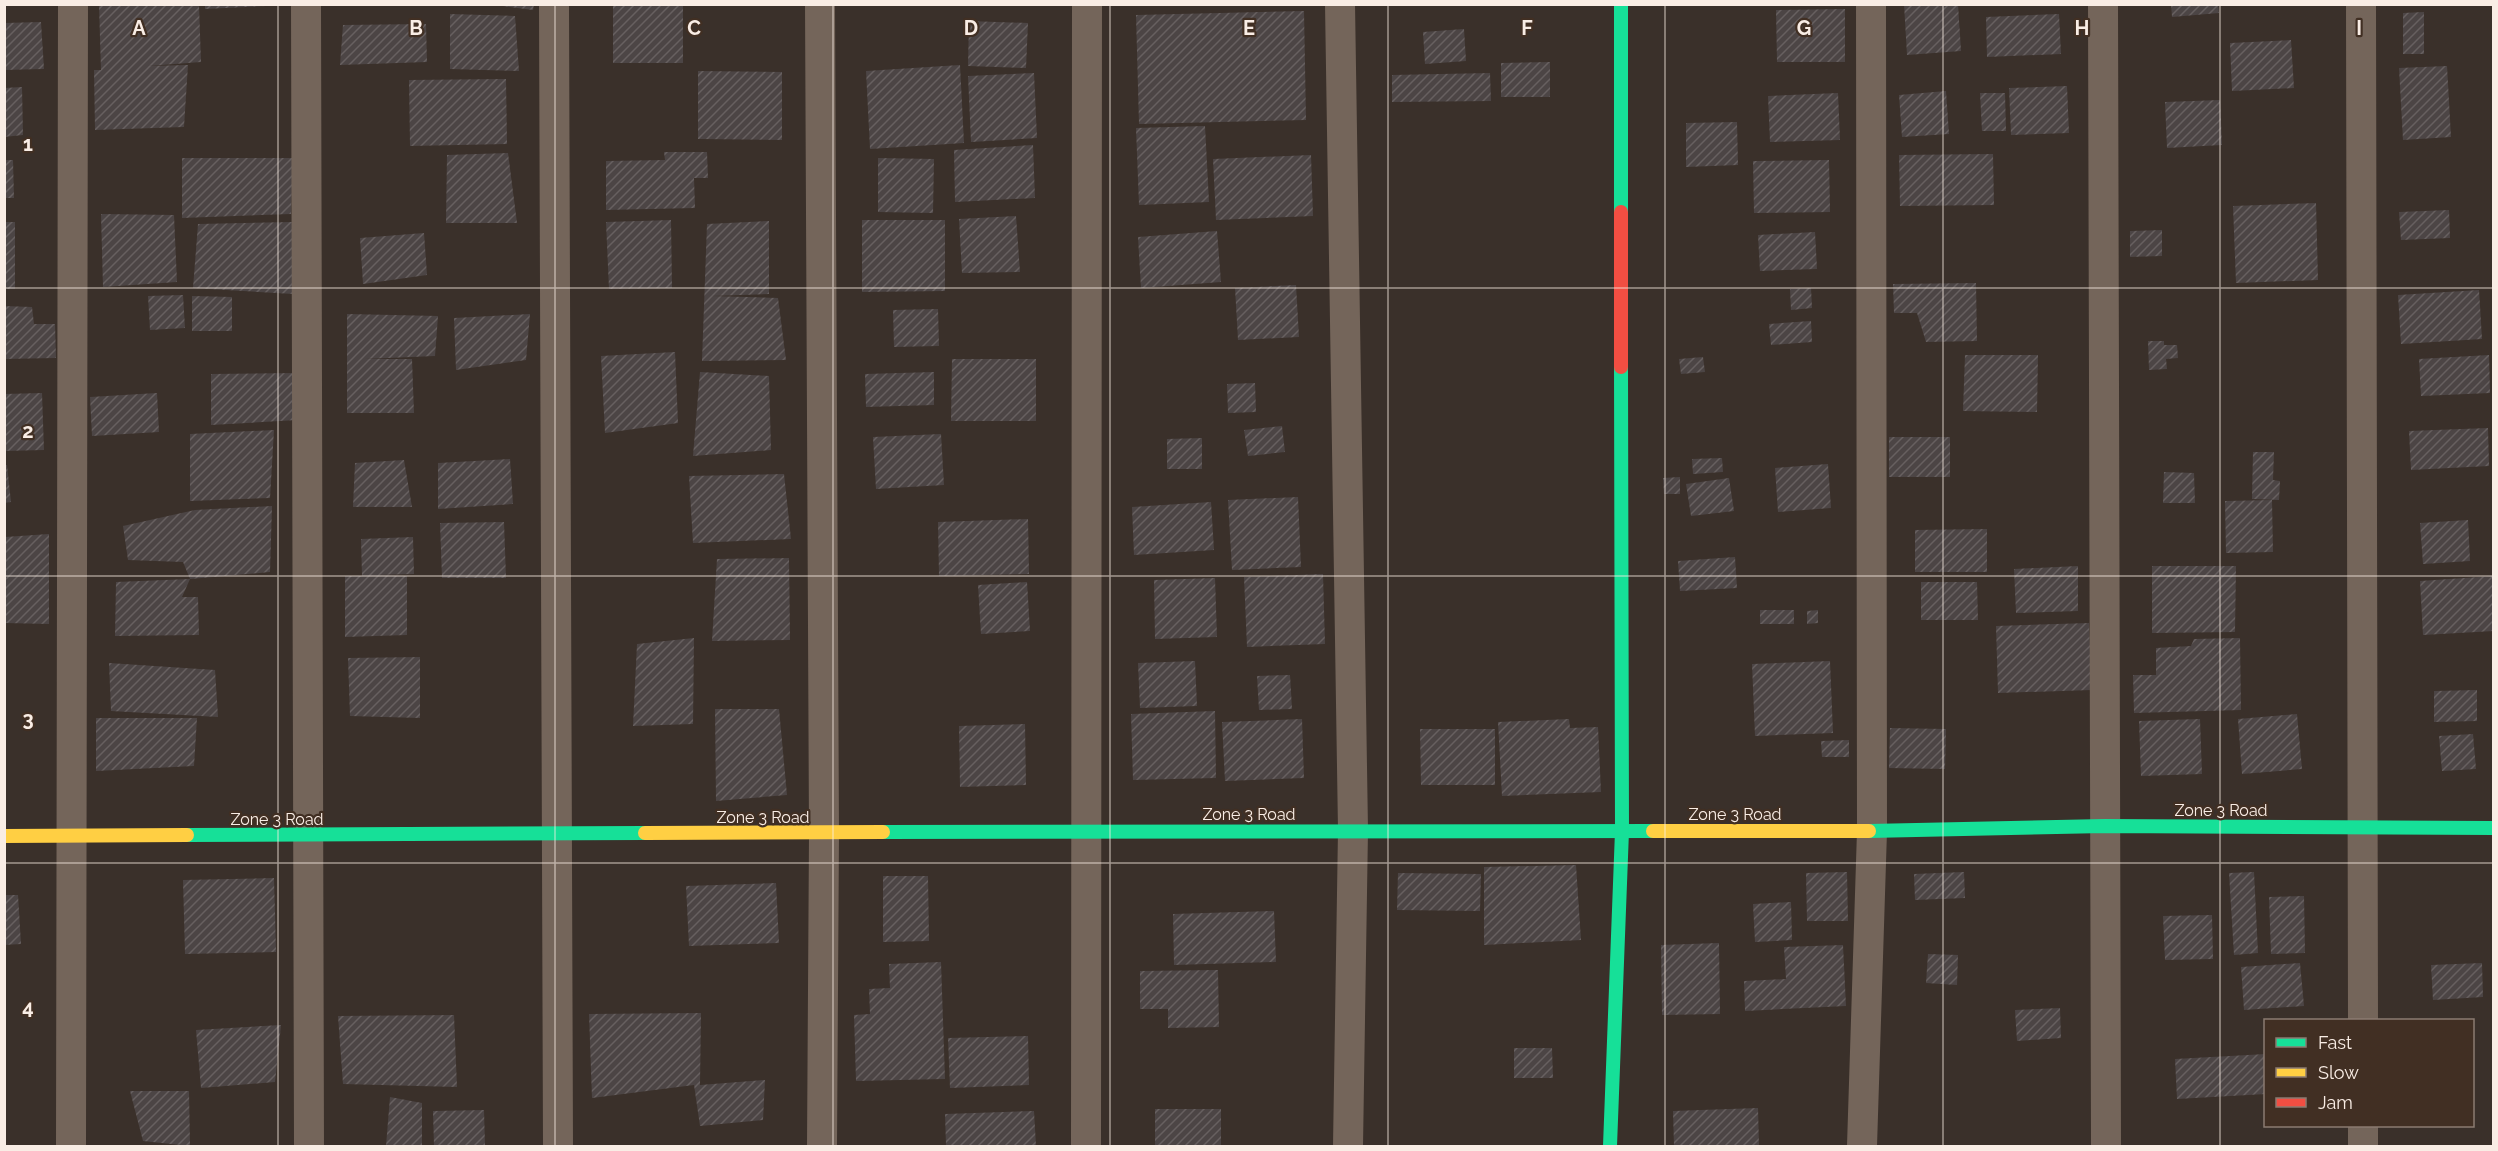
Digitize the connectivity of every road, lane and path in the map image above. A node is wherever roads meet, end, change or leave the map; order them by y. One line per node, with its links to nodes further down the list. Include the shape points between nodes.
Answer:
1 (73, 4): 22 (street)
2 (306, 4): 20 (street)
3 (554, 4): 18 (street)
4 (820, 4): 19 (street)
5 (1087, 4): 15 (street)
6 (1340, 4): 14 (street)
7 (1621, 4): 16 (street)
8 (1871, 4): 17 (street)
9 (2103, 4): 11 (street)
10 (2361, 4): 12 (street)
11 (2105, 826): 12 (street, Zone 3 Road); 17 (street, Zone 3 Road); 33 (street)
12 (2364, 828): 13 (street, Zone 3 Road); 23 (street)
13 (2493, 828)
14 (1353, 830): 15 (street, Zone 3 Road); 16 (street, Zone 3 Road); 30 (street)
15 (1085, 831): 19 (street, Zone 3 Road); 29 (street)
16 (1622, 831): 17 (street, Zone 3 Road); 31 (street)
17 (1872, 831): 32 (street)
18 (556, 833): 19 (street, Zone 3 Road); 20 (street, Zone 3 Road); 27 (street)
19 (824, 834): 28 (street)
20 (308, 835): 22 (street, Zone 3 Road); 26 (street)
21 (4, 836): 22 (street, Zone 3 Road)
22 (72, 836): 25 (street)
23 (2364, 1019)
24 (2363, 1127): 34 (street)
25 (70, 1146)
26 (309, 1146)
27 (558, 1146)
28 (822, 1146)
29 (1086, 1146)
30 (1348, 1146)
31 (1610, 1146)
32 (1862, 1146)
33 (2106, 1146)
34 (2363, 1146)

